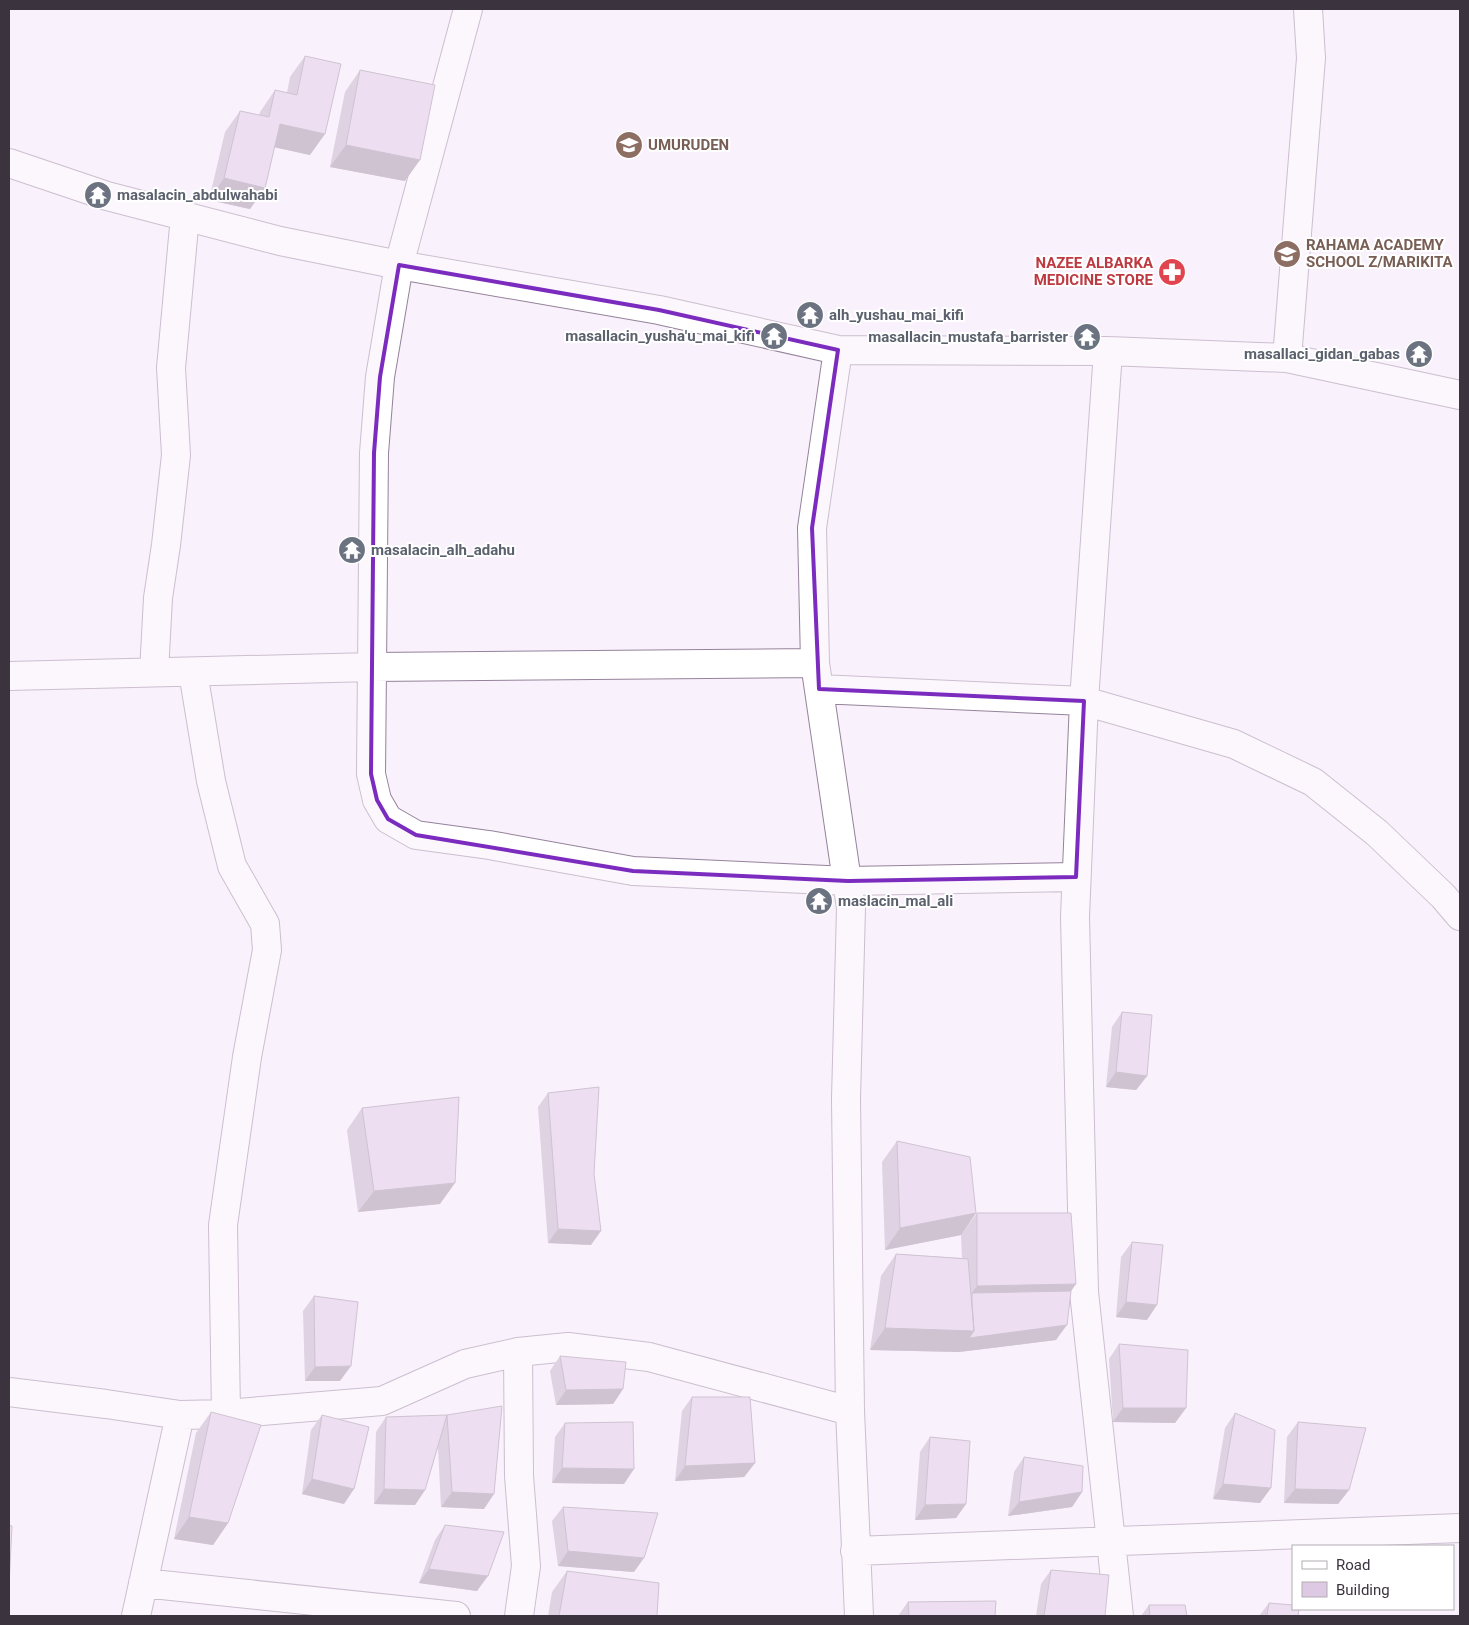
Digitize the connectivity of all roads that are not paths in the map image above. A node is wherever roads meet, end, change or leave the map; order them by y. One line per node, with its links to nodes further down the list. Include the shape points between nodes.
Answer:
1 (468, 9): 5 (street)
2 (1308, 9): 8 (street, via 1311,58)
3 (9, 162): 4 (street, via 107,196)
4 (185, 216): 5 (street, via 280,241); 11 (street, via 171,368 176,454 158,598)
5 (399, 265): 6 (street, via 659,310); 10 (street, via 380,377 374,452)
6 (838, 350): 7 (street); 14 (street, via 812,528)
7 (1108, 351): 8 (street); 15 (street)
8 (1287, 358): 9 (street)
9 (1460, 395)
10 (372, 667): 12 (street); 14 (street); 17 (street, via 371,774 377,800 388,819 416,835 633,871)
11 (154, 672): 12 (street); 13 (street)
12 (193, 672): 22 (street, via 211,781 232,866 265,924 267,950 247,1057 223,1225)
13 (9, 676)
14 (817, 676): 15 (street); 17 (street)
15 (1084, 701): 16 (street); 18 (street, via 1234,744 1313,782 1377,833)
16 (1076, 877): 17 (street); 25 (street, via 1084,1292)
17 (848, 881): 21 (street, via 851,908 846,1099)
18 (1460, 916)
19 (518, 1352): 21 (street, via 568,1348 649,1357); 22 (street, via 465,1364 382,1401); 30 (street, via 519,1476 526,1566)
20 (9, 1392): 23 (street)
21 (850, 1411): 26 (street)
22 (226, 1414): 23 (street)
23 (180, 1415): 27 (street)
24 (1460, 1528): 25 (street)
25 (1110, 1541): 26 (street); 32 (street)
26 (855, 1551): 31 (street)
27 (144, 1583): 28 (street); 29 (street)
28 (136, 1616)
29 (456, 1616)
30 (519, 1616)
31 (859, 1616)
32 (1119, 1616)

